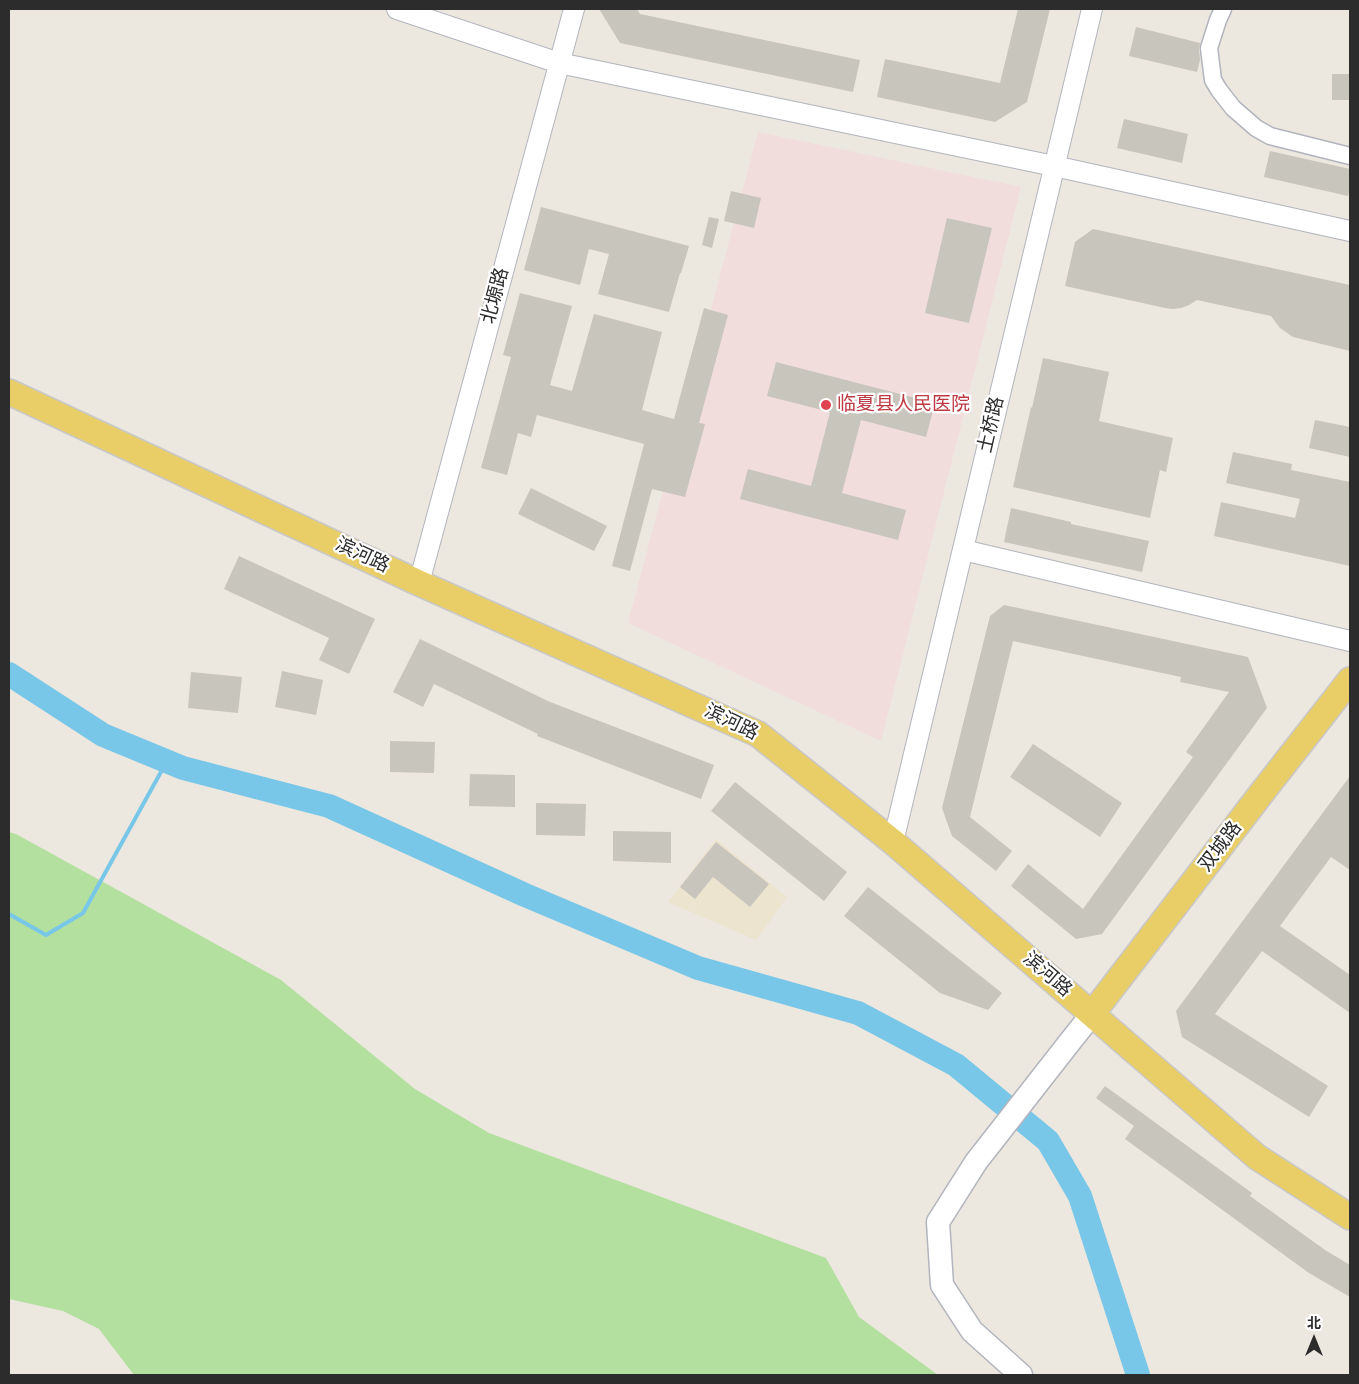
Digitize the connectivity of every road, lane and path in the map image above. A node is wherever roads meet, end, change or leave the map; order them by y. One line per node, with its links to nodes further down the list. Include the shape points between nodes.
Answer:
1 (397, 9): 5 (street)
2 (574, 9): 5 (street, 北塬路)
3 (1092, 9): 7 (street, 土桥路)
4 (1223, 9): 6 (street, via 1209,48 1213,80 1232,108 1270,136)
5 (559, 63): 7 (street); 11 (street, 北塬路)
6 (1350, 156)
7 (1054, 166): 8 (street); 10 (street, 土桥路)
8 (1350, 231)
9 (9, 392): 11 (main road, 滨河路)
10 (963, 550): 12 (street); 14 (street, 土桥路)
11 (419, 583): 14 (main road, 滨河路, via 758,734)
12 (1350, 641)
13 (1350, 680): 15 (main road, 双城路)
14 (893, 842): 15 (main road, 滨河路)
15 (1092, 1014): 16 (main road, 滨河路, via 1258,1157); 17 (main road, via 976,1162 938,1222 942,1285 972,1331)
16 (1350, 1217)
17 (1021, 1375)

